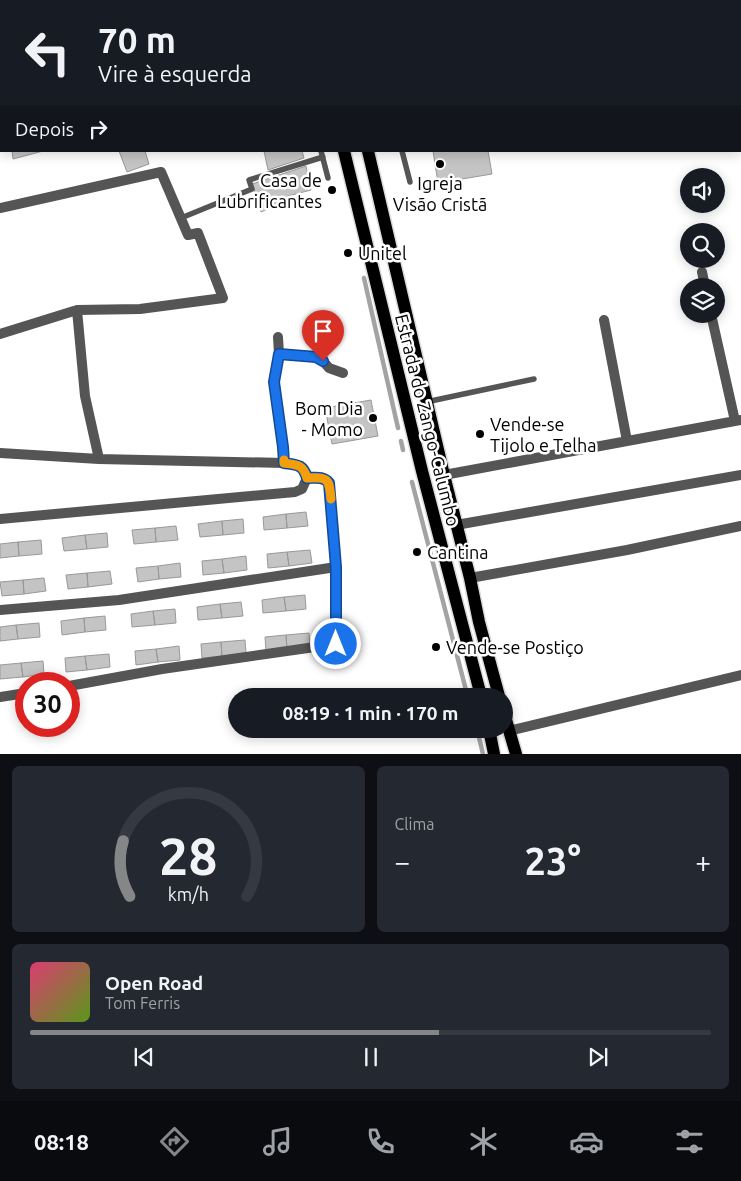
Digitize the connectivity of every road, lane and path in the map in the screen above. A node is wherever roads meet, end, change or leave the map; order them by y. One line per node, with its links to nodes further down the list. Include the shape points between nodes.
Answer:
1 (344, 152): 36 (main road, Estrada do Zango-Calumbo)
2 (368, 152): 19 (main road, Estrada do Zango-Calumbo)
3 (402, 152): 6 (lane)
4 (322, 154): 5 (lane); 8 (lane, via 249,180 252,189)
5 (328, 178)
6 (410, 182)
7 (0, 208): 8 (street, via 161,172)
8 (181, 218): 11 (street, via 188,235 198,233 224,298 140,309)
9 (702, 272): 10 (street)
10 (703, 278)
11 (77, 310): 14 (street); 23 (street, via 85,396)
12 (604, 320): 21 (street)
13 (713, 323): 20 (street)
14 (0, 334)
15 (278, 337): 16 (street)
16 (279, 354): 17 (street, via 316,357 329,368); 24 (street, via 274,382)
17 (343, 373)
18 (534, 380): 19 (lane)
19 (426, 402): 26 (main road, Estrada do Zango-Calumbo)
20 (738, 420): 21 (street)
21 (627, 441): 26 (street)
22 (0, 453): 23 (street)
23 (99, 459): 24 (street)
24 (284, 463): 27 (street, via 299,465)
25 (741, 475): 29 (street)
26 (444, 476): 29 (main road, Estrada do Zango-Calumbo)
27 (307, 478): 28 (street, via 302,489 295,492); 31 (street, via 326,479 329,483)
28 (0, 519)
29 (456, 525): 32 (main road, Estrada do Zango-Calumbo)
30 (741, 526): 32 (street)
31 (336, 567): 33 (street, via 119,600); 35 (street, via 336,644)
32 (470, 578): 37 (main road, Estrada do Zango-Calumbo)
33 (0, 610)
34 (741, 675): 40 (street)
35 (80, 684)
36 (479, 688)
37 (497, 688)
38 (15, 695): 39 (street)
39 (0, 697)
40 (513, 730)
41 (491, 738): 43 (main road)
42 (511, 738): 44 (main road)
43 (494, 754)
44 (516, 754)

